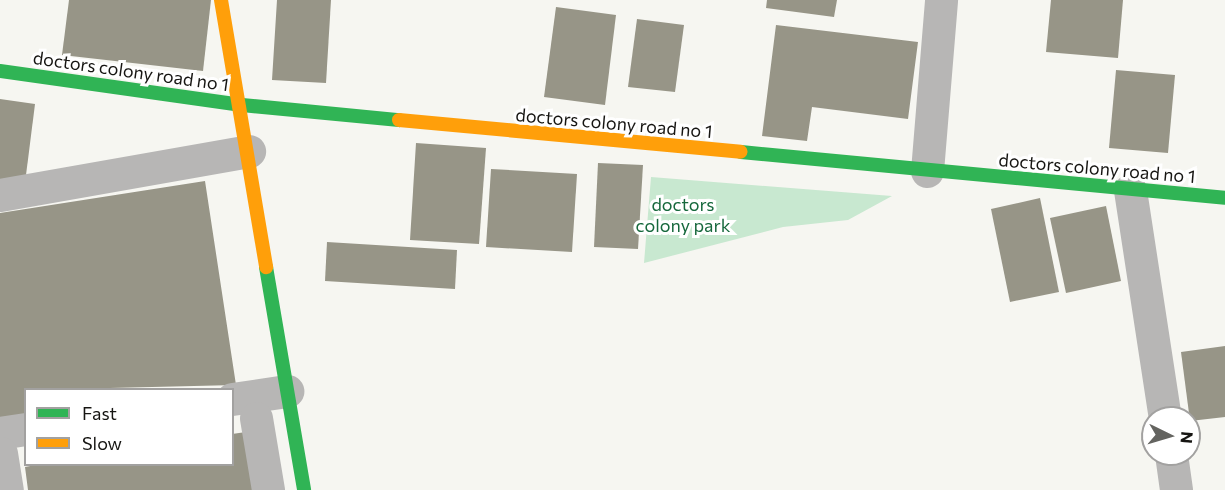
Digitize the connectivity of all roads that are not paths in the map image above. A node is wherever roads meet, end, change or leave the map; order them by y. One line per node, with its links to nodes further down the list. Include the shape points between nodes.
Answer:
1 (221, 0): 4 (street)
2 (941, 0): 6 (street)
3 (0, 71): 4 (street, doctors colony road no 1)
4 (242, 105): 5 (street); 6 (street, doctors colony road no 1)
5 (249, 150): 8 (street); 10 (street)
6 (927, 171): 7 (street, doctors colony road no 1)
7 (1130, 190): 9 (street, doctors colony road no 1); 11 (street)
8 (0, 195)
9 (1225, 198)
10 (289, 402): 12 (street); 20 (street)
11 (1163, 406)
12 (240, 412): 19 (street)
13 (24, 429): 14 (street)
14 (0, 433)
15 (24, 449): 16 (street)
16 (0, 453): 18 (street)
17 (1173, 466): 21 (street)
18 (7, 490)
19 (268, 490)
20 (304, 490)
21 (1176, 490)

